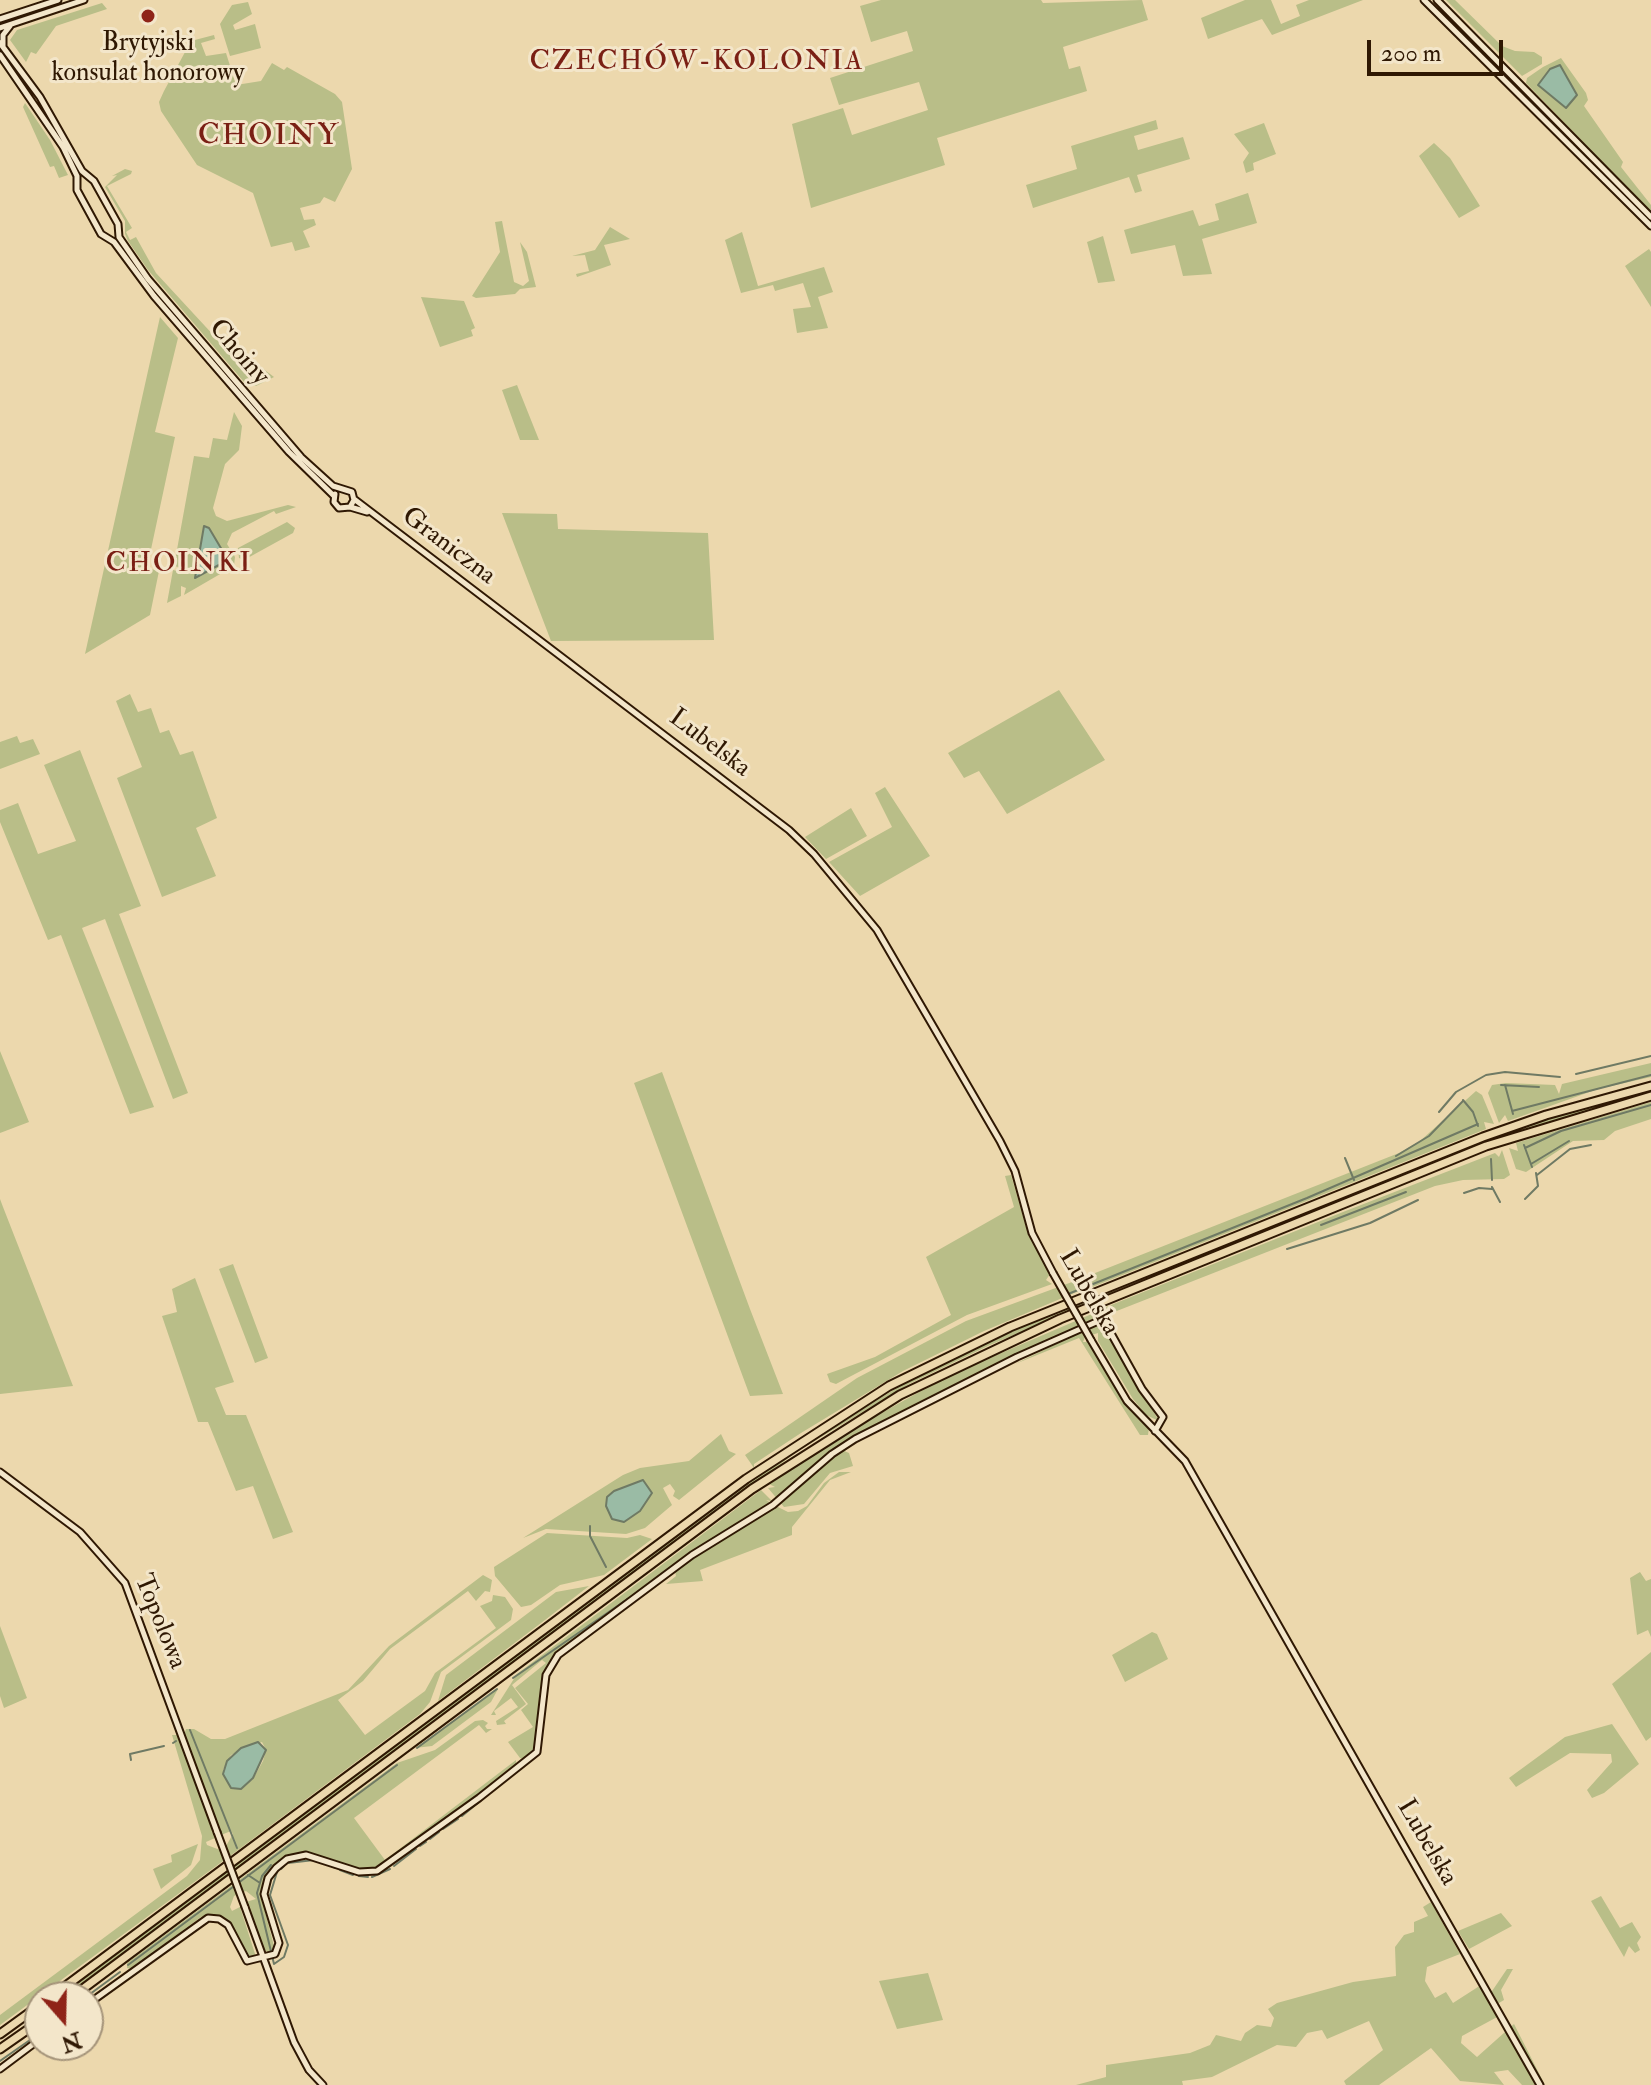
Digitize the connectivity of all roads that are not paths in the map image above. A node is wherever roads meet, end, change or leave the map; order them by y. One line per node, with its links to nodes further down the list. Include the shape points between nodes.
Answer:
1 (58, 0): 5 (street)
2 (84, 0): 6 (street)
3 (1424, 0): 13 (street)
4 (1437, 0): 12 (street)
5 (0, 19)
6 (12, 24): 7 (street); 8 (street)
7 (0, 28)
8 (2, 45): 10 (street)
9 (0, 55): 11 (street, via 56,135)
10 (89, 176): 11 (street); 14 (street, Choiny, via 117,223)
11 (78, 181): 15 (street, Choiny, via 77,191)
12 (1651, 217)
13 (1651, 226)
14 (117, 232): 15 (street); 16 (street, Choiny, via 148,279 291,447)
15 (107, 238): 17 (street, Choiny, via 262,422)
16 (340, 490): 17 (street); 18 (street, via 350,491)
17 (334, 496): 19 (street, via 338,507)
18 (354, 499): 19 (street); 20 (street, Graniczna)
19 (350, 507): 20 (street, Graniczna)
20 (368, 512): 21 (street, Graniczna)
21 (503, 613): 24 (street, Lubelska, bridge, via 789,830 855,900 1007,1153 1032,1233 1053,1273 1127,1401)
22 (1651, 1086): 27 (highway, via 1490,1134 999,1332 889,1386 746,1479)
23 (1651, 1096): 28 (highway, via 1486,1146 1018,1337 910,1389 771,1475)
24 (1155, 1431): 26 (street, via 1163,1417 1103,1319 855,1439 773,1505 692,1555 558,1655 545,1679 541,1740 535,1754 400,1856 370,1873 306,1855 276,1868 264,1894 279,1947); 37 (street, Lubelska, via 1185,1461)
25 (0, 1472): 26 (street, Topolowa, bridge, via 80,1532 125,1583)
26 (263, 1958): 29 (street, via 246,1960 228,1925 205,1919); 36 (street, via 297,2049)
27 (72, 1981)
28 (93, 1981)
29 (104, 1992)
30 (24, 2017): 32 (highway)
31 (24, 2032): 33 (highway)
32 (0, 2034)
33 (0, 2049)
34 (24, 2051): 35 (street)
35 (0, 2069)
36 (323, 2085)
37 (1540, 2085)

